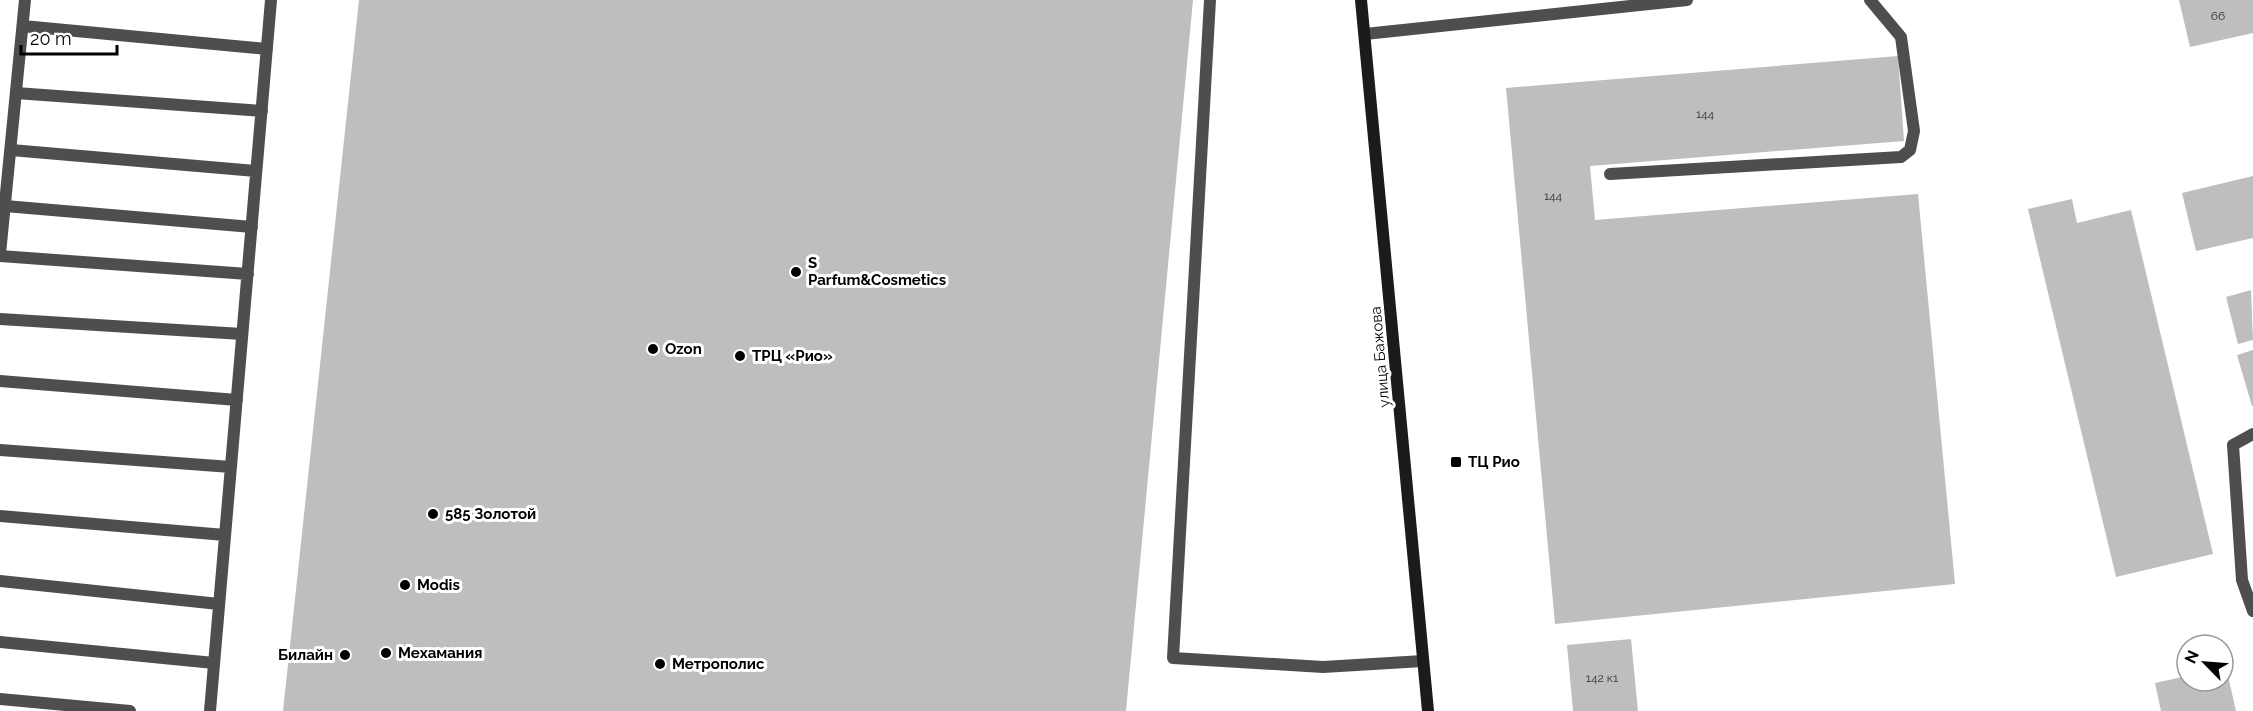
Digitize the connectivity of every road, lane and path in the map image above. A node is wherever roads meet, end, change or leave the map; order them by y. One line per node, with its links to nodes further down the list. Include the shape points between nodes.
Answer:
1 (25, 0): 7 (street)
2 (271, 0): 9 (street)
3 (1210, 0): 32 (street, via 1173,658 1323,667)
4 (1361, 0): 8 (main road, улица Бажова)
5 (1687, 0): 8 (street)
6 (1870, 0): 14 (street, via 1901,37 1914,131 1910,150 1901,157)
7 (23, 26): 9 (street); 10 (street)
8 (1365, 34): 32 (main road, улица Бажова)
9 (267, 50): 11 (street)
10 (16, 93): 11 (street); 12 (street)
11 (262, 111): 13 (street)
12 (10, 150): 13 (street); 15 (street)
13 (256, 171): 16 (street)
14 (1610, 174)
15 (5, 206): 16 (street); 17 (street)
16 (252, 227): 18 (street)
17 (0, 255): 18 (street)
18 (248, 274): 20 (street)
19 (0, 319): 20 (street)
20 (242, 334): 22 (street)
21 (0, 381): 22 (street)
22 (237, 400): 25 (street)
23 (2253, 434): 30 (street, via 2233,445 2242,580)
24 (0, 450): 25 (street)
25 (231, 466): 27 (street)
26 (0, 516): 27 (street)
27 (225, 536): 29 (street)
28 (0, 581): 29 (street)
29 (219, 604): 33 (street)
30 (2253, 611)
31 (0, 642): 33 (street)
32 (1423, 661): 37 (main road, улица Бажова)
33 (214, 663): 36 (street)
34 (0, 699): 35 (street)
35 (130, 711)
36 (210, 711)
37 (1428, 711)

